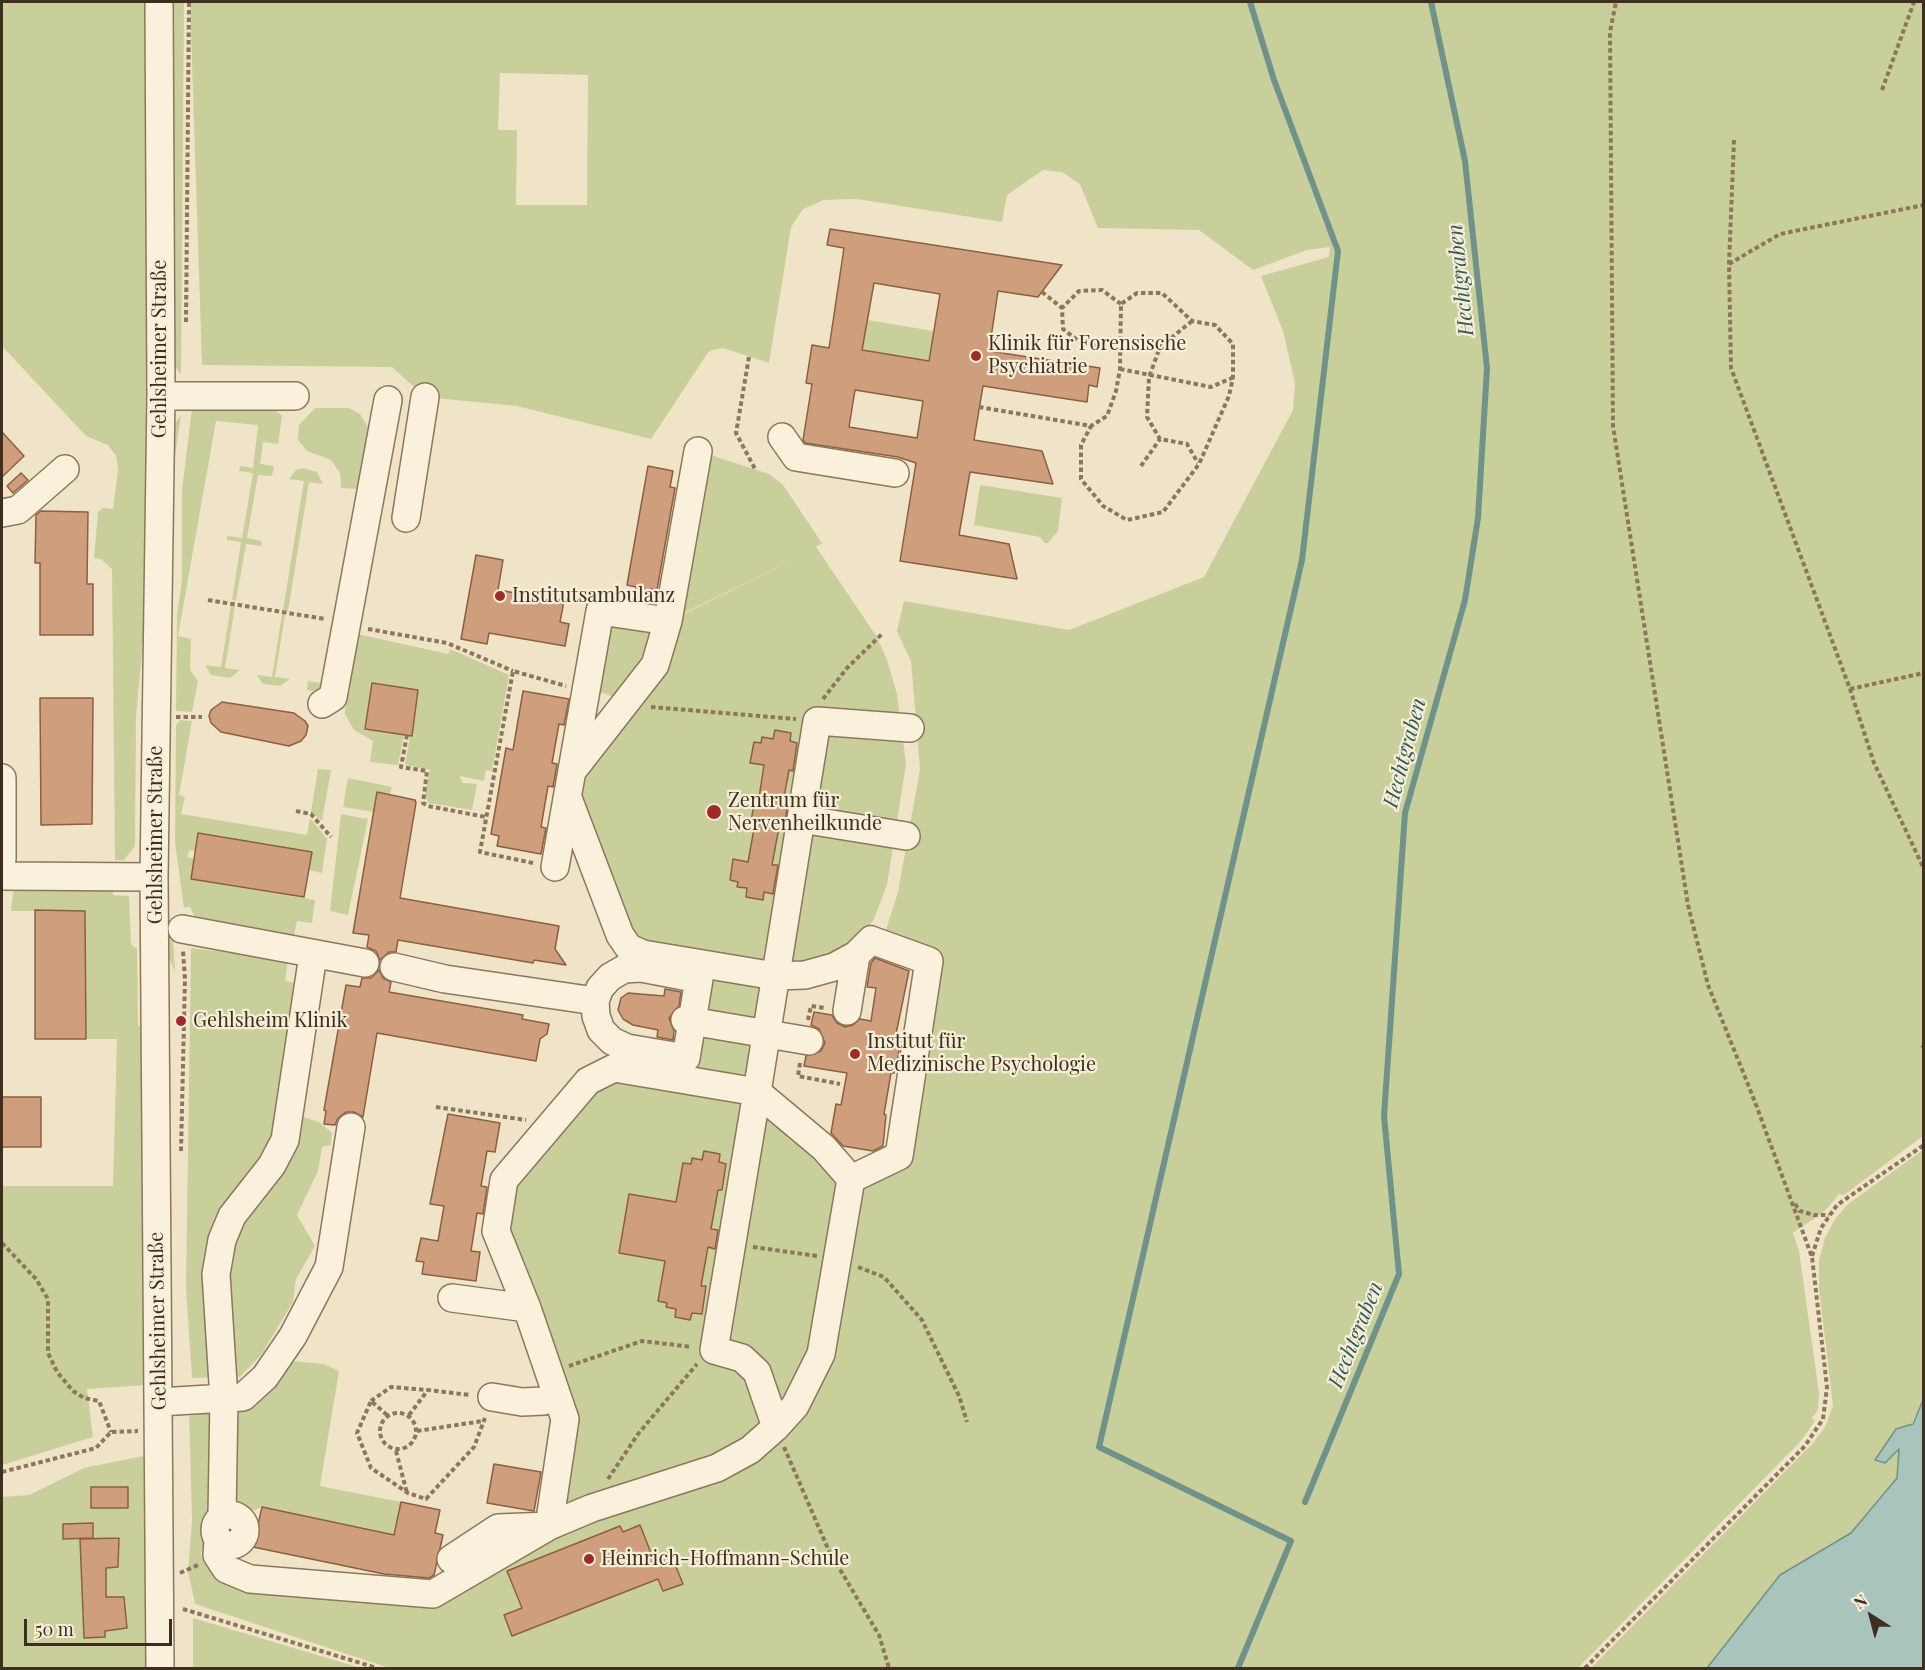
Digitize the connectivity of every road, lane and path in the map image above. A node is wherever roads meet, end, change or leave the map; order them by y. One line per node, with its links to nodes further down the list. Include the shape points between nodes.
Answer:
1 (159, 2): 19 (street, Gehlsheimer Straße)
2 (189, 2): 13 (path)
3 (1616, 2): 77 (path, via 1610,32 1612,426 1688,905 1708,985)
4 (1914, 2): 5 (path)
5 (1882, 90)
6 (1734, 140): 8 (path)
7 (1923, 205): 8 (path, via 1780,234)
8 (1729, 264): 40 (path, via 1731,368)
9 (1041, 292): 11 (path)
10 (1121, 304): 11 (path, via 1102,290 1078,291); 12 (path, via 1137,294 1162,293); 14 (path)
11 (1062, 308): 14 (path, via 1063,329 1072,336 1081,342)
12 (1192, 321): 17 (path, via 1160,347); 18 (path, via 1215,326 1233,344)
13 (186, 324)
14 (1121, 350): 16 (path)
15 (749, 357): 31 (path, via 736,433)
16 (1120, 369): 17 (path); 24 (path, via 1107,416)
17 (1149, 377): 18 (path, via 1211,387); 26 (path, via 1148,417)
18 (1233, 377): 28 (path, via 1229,396)
19 (160, 396): 20 (street); 58 (street, Gehlsheimer Straße)
20 (295, 396)
21 (425, 397): 34 (street)
22 (388, 400): 37 (street)
23 (979, 407): 24 (path)
24 (1091, 426): 28 (path, via 1081,445 1081,479 1103,506 1127,520 1163,512)
25 (782, 437): 32 (street, via 796,457)
26 (1160, 439): 28 (path, via 1187,444); 29 (path)
27 (698, 451): 36 (street)
28 (1198, 464)
29 (1142, 466)
30 (65, 469): 33 (street, via 18,510)
31 (755, 469)
32 (895, 473)
33 (2, 513)
34 (406, 518)
35 (208, 600): 37 (path)
36 (668, 621): 46 (street, via 655,665); 46 (street, via 600,611)
37 (347, 624): 38 (path, via 447,643); 41 (street, via 333,697)
38 (513, 671)
39 (1923, 674): 40 (path)
40 (1850, 689): 56 (path, via 1874,764)
41 (322, 704)
42 (170, 717): 43 (path)
43 (202, 717)
44 (910, 728): 51 (street, via 817,721)
45 (407, 735): 50 (path, via 401,767 427,771 423,802)
46 (573, 770): 48 (street)
47 (2, 778): 54 (street)
48 (568, 798): 55 (street); 64 (street, via 620,935 629,948 644,954)
49 (296, 811): 53 (path, via 311,814)
50 (486, 817)
51 (801, 819): 52 (street); 64 (street)
52 (906, 836)
53 (331, 837)
54 (2, 859)
55 (555, 867)
56 (1923, 869)
57 (2, 876): 58 (street)
58 (154, 877): 90 (street, Gehlsheimer Straße)
59 (182, 929): 60 (street); 75 (path, via 185,990)
60 (313, 955): 62 (street); 88 (street, via 285,1140 272,1165 232,1216 222,1240 216,1274)
61 (856, 956): 64 (street, via 805,975); 66 (street); 76 (street, via 872,940 929,960 899,1156)
62 (365, 963)
63 (394, 967): 65 (street, via 446,979)
64 (775, 976): 68 (street)
65 (596, 1001): 67 (street, via 601,1030 627,1048 686,1058); 67 (street, via 605,982 624,969 641,968 699,979)
66 (847, 1011)
67 (689, 1020): 68 (street)
68 (765, 1033): 69 (street); 70 (street)
69 (808, 1041)
70 (757, 1092): 72 (street, via 614,1068 588,1081); 76 (street, via 824,1148); 80 (street)
71 (436, 1107): 72 (path)
72 (553, 1124): 84 (street, via 504,1180 496,1231)
73 (351, 1127): 88 (street, via 329,1267 316,1296 265,1377 243,1397)
74 (1923, 1145): 78 (path, via 1837,1205)
75 (181, 1157)
76 (851, 1179): 82 (street)
77 (1792, 1201): 78 (path, via 1800,1210); 81 (path)
78 (1829, 1215): 81 (path)
79 (2, 1243): 98 (path, via 36,1279 48,1299 48,1353 57,1372 73,1391 99,1401)
80 (731, 1244): 82 (path); 85 (street)
81 (1812, 1257): 111 (path, via 1827,1387 1823,1419 1805,1446)
82 (839, 1259): 94 (path, via 884,1277 922,1320 959,1396); 95 (street, via 821,1354 795,1407)
83 (452, 1298): 84 (street)
84 (527, 1308): 86 (street)
85 (714, 1350): 86 (path, via 642,1341); 95 (street, via 742,1358 757,1372); 102 (path, via 689,1371 638,1434)
86 (553, 1385): 91 (street, via 544,1401); 103 (street, via 566,1419)
87 (428, 1390): 89 (path, via 391,1387); 91 (path); 93 (path)
88 (224, 1399): 90 (street); 103 (street, via 217,1555 226,1569 250,1579 433,1594)
89 (371, 1401): 92 (path); 101 (path, via 357,1433 371,1468)
90 (159, 1402): 96 (street, Gehlsheimer Straße)
91 (488, 1409): 97 (path); 101 (path, via 474,1447 426,1499)
92 (387, 1415): 93 (path); 99 (path, via 379,1428 382,1443)
93 (409, 1415): 97 (path)
94 (967, 1422)
95 (776, 1427): 102 (street, via 750,1450 717,1468); 110 (path, via 829,1551 879,1635)
96 (150, 1430): 98 (path); 107 (street, Gehlsheimer Straße)
97 (417, 1431): 99 (path, via 411,1445)
98 (111, 1432): 100 (path, via 96,1448)
99 (396, 1450): 101 (path)
100 (2, 1472)
101 (408, 1493)
102 (592, 1508): 103 (street)
103 (549, 1526): 104 (street, via 498,1528)
104 (451, 1558)
105 (180, 1562): 106 (path)
106 (180, 1585)
107 (161, 1605): 108 (street, Gehlsheimer Straße); 109 (path)
108 (160, 1668)
109 (377, 1668)
110 (889, 1668)
111 (1585, 1668)

